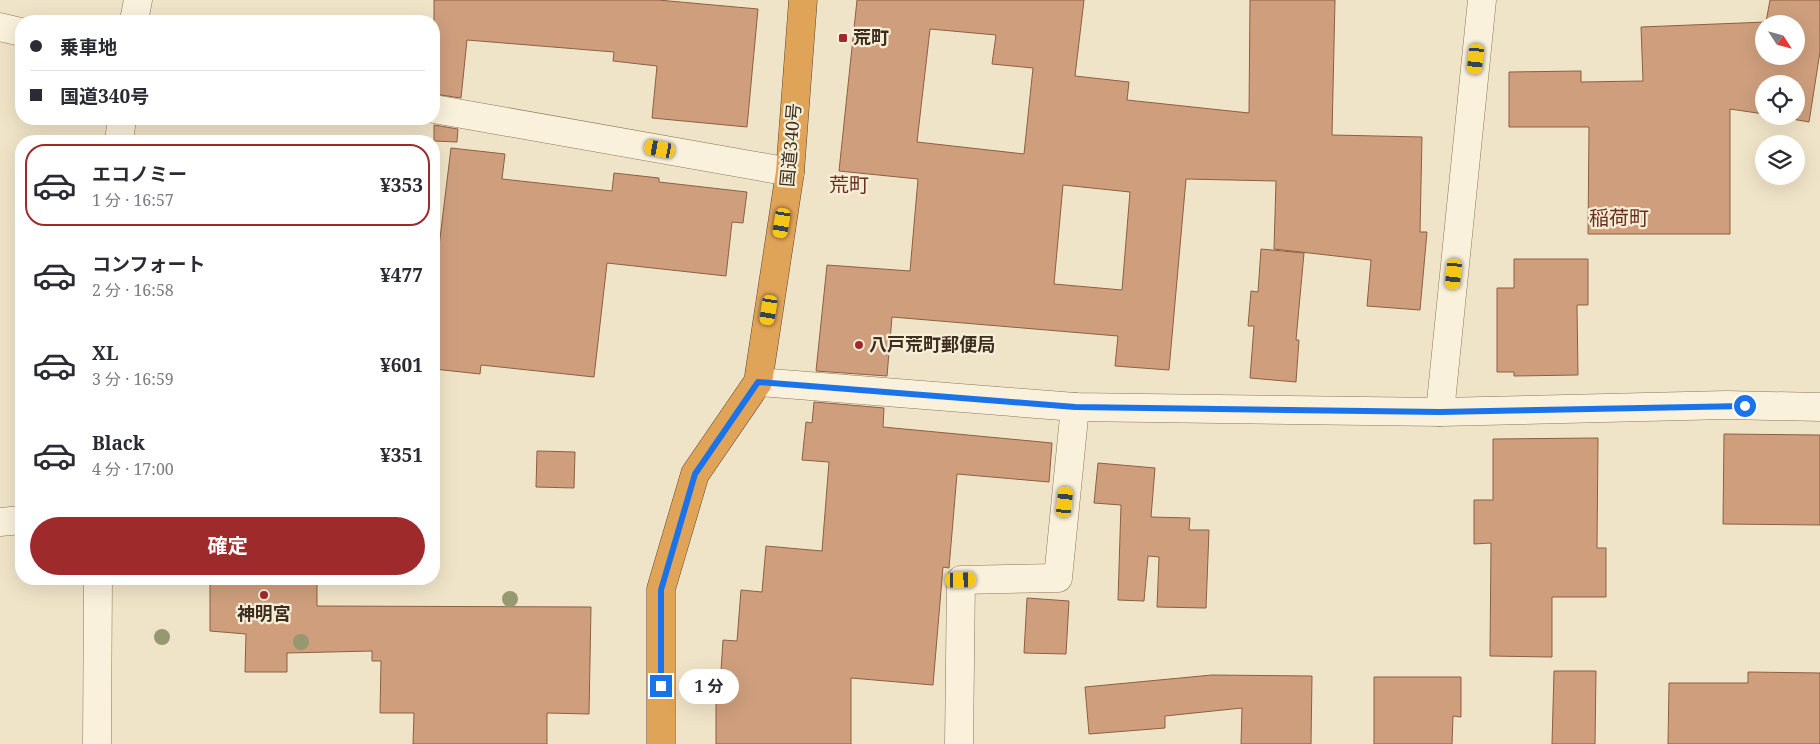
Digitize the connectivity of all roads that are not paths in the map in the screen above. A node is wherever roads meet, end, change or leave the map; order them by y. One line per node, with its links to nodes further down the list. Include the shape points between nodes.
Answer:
1 (138, 0): 4 (street)
2 (803, 0): 8 (highway, 国道340号)
3 (1482, 0): 12 (street)
4 (135, 15)
5 (0, 27): 6 (street)
6 (15, 31)
7 (440, 110): 8 (street)
8 (790, 172): 9 (highway, 国道340号)
9 (758, 382): 10 (street); 17 (highway, 国道340号, via 695,474 661,590)
10 (1075, 407): 12 (street); 18 (street, via 1058,578 961,580)
11 (1820, 407): 12 (street, via 1726,405)
12 (1440, 412)
13 (15, 521): 14 (street)
14 (0, 522)
15 (98, 585): 16 (street)
16 (97, 744)
17 (661, 744)
18 (959, 744)

